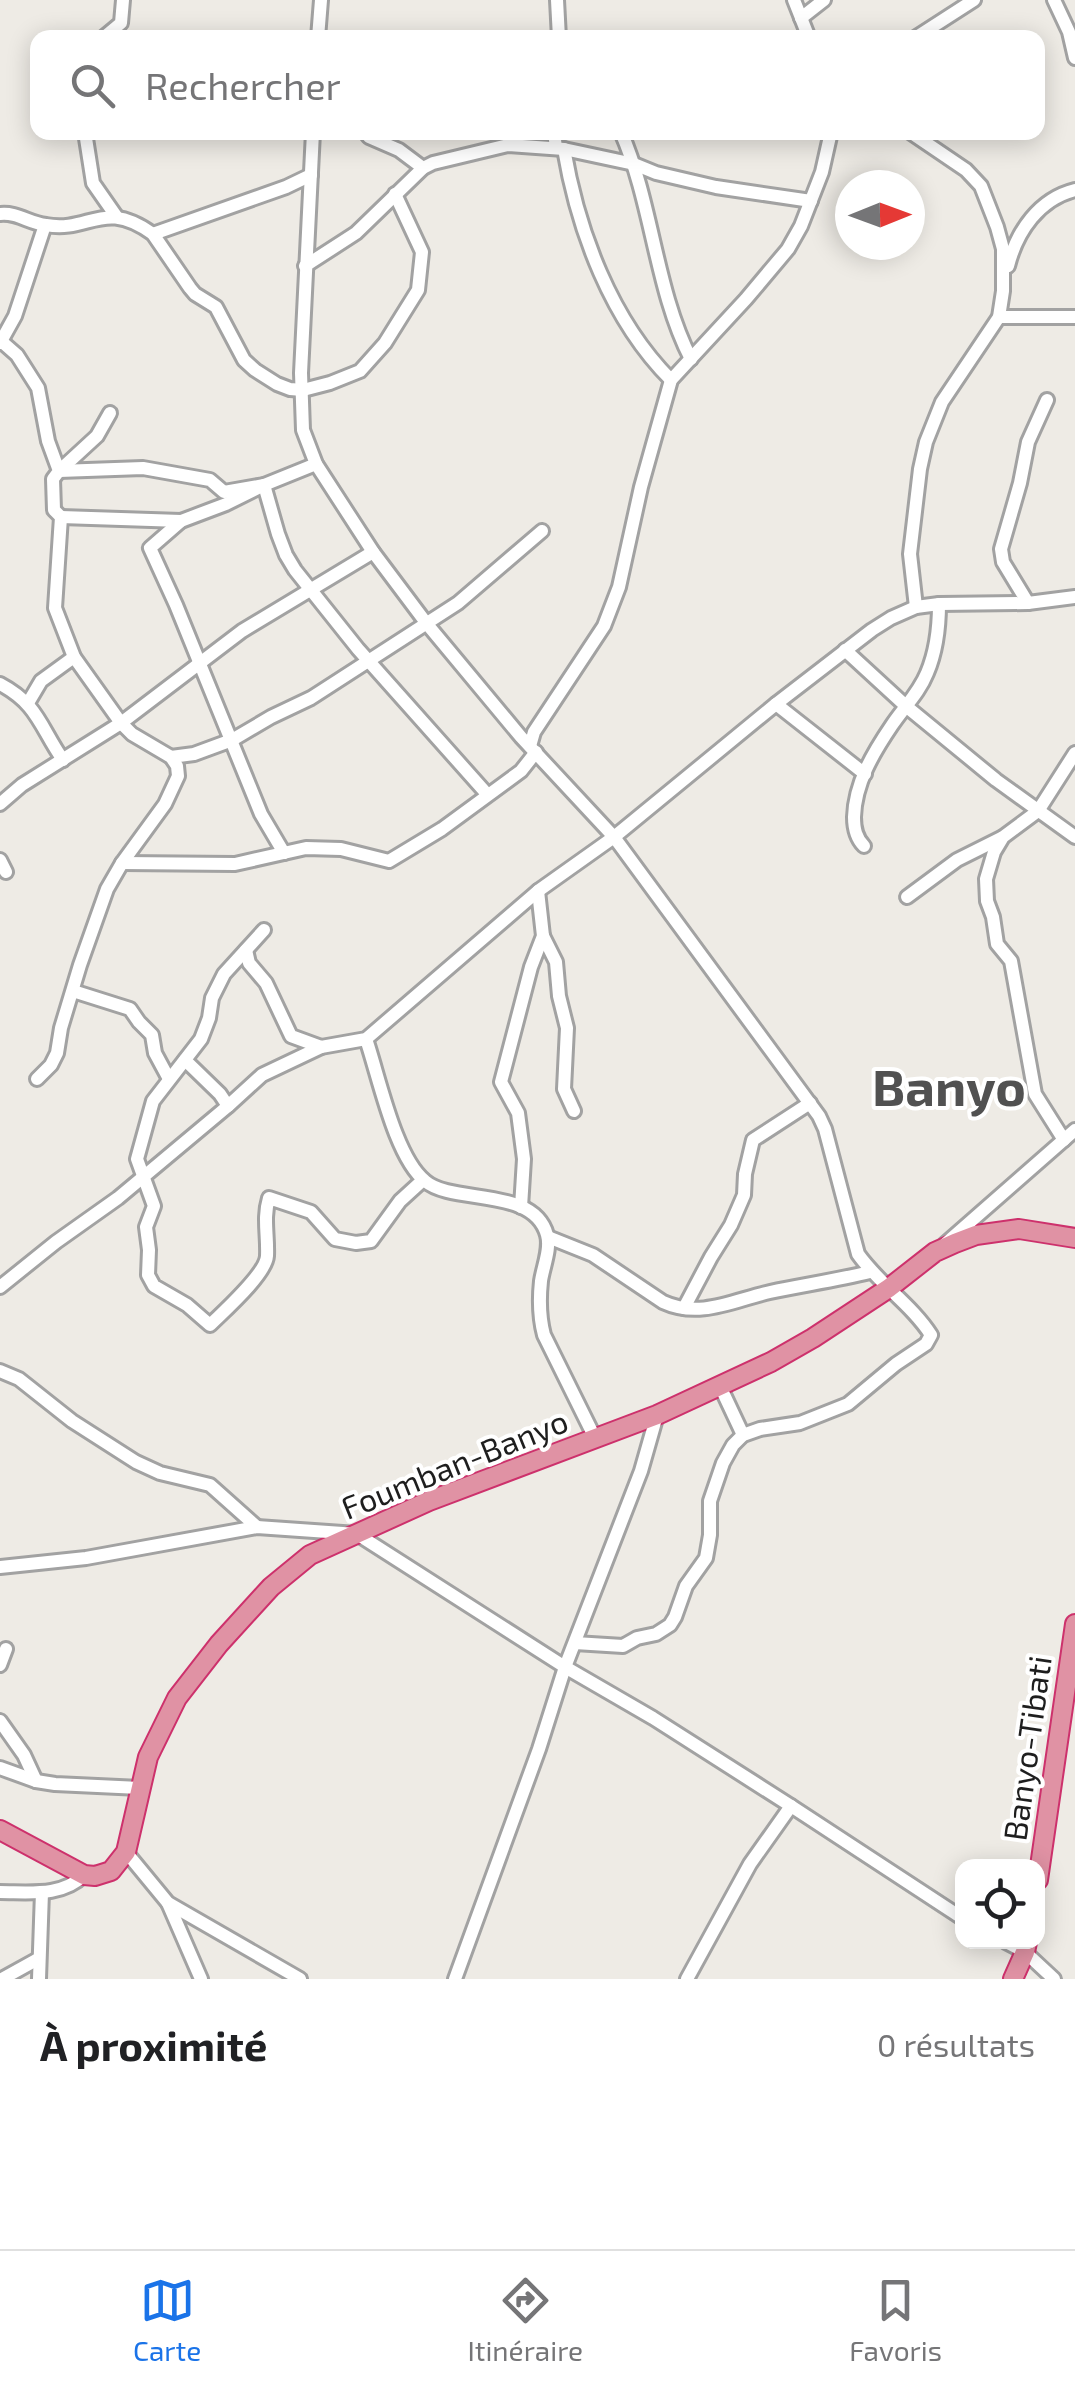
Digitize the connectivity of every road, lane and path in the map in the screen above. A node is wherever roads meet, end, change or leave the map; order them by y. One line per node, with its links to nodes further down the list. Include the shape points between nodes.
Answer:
1 (123, 0): 9 (street, via 121,23)
2 (321, 0): 10 (street)
3 (557, 0): 11 (street)
4 (794, 0): 8 (street)
5 (824, 0): 8 (street)
6 (974, 0): 13 (street)
7 (1054, 0): 14 (street)
8 (801, 18): 12 (street)
9 (113, 30)
10 (319, 30)
11 (559, 30)
12 (806, 30)
13 (928, 30)
14 (1075, 58)
15 (87, 140): 30 (street, via 93,183)
16 (313, 140): 25 (street)
17 (376, 140): 24 (street)
18 (557, 140): 22 (street)
19 (624, 140): 23 (street)
20 (829, 140): 28 (street)
21 (922, 140): 34 (street, via 981,186 1002,250)
22 (560, 149): 23 (street); 24 (street, via 508,146); 39 (street, via 610,292)
23 (634, 164): 28 (street, via 716,188); 38 (street, via 675,324)
24 (423, 168): 27 (street)
25 (311, 175): 32 (street); 33 (street)
26 (1075, 190): 34 (street, via 1037,210)
27 (395, 194): 33 (street, via 356,233); 40 (street, via 422,252 418,290 360,371)
28 (812, 201): 38 (street, via 788,250)
29 (0, 214): 31 (street)
30 (116, 216): 31 (street); 32 (street)
31 (45, 226): 37 (street)
32 (153, 234): 40 (street, via 190,288 216,307 244,360 277,384)
33 (305, 266): 40 (street)
34 (1002, 278): 35 (street)
35 (999, 317): 36 (street); 54 (street, via 942,402 926,442 910,554)
36 (1075, 317)
37 (1, 342): 44 (street, via 38,388)
38 (692, 359): 39 (street)
39 (671, 380): 66 (street, via 612,610 534,732)
40 (304, 390): 43 (street, via 303,430)
41 (1048, 400): 53 (street, via 1028,442 1001,549)
42 (110, 414): 44 (street)
43 (316, 464): 45 (street); 49 (street)
44 (59, 471): 45 (street, via 143,468 210,480 224,492); 46 (street, via 53,479)
45 (264, 485): 47 (street); 50 (street, via 286,555)
46 (60, 517): 47 (street); 57 (street, via 55,608)
47 (180, 521): 59 (street, via 150,548)
48 (542, 531): 55 (street)
49 (373, 552): 50 (street); 55 (street)
50 (311, 591): 58 (street); 59 (street)
51 (1075, 597): 53 (street)
52 (939, 604): 53 (street); 54 (street); 63 (street, via 927,674)
53 (1028, 604)
54 (916, 607): 56 (street)
55 (427, 624): 58 (street); 66 (street)
56 (845, 650): 62 (street); 63 (street)
57 (74, 657): 61 (street, via 41,682); 64 (street)
58 (369, 660): 65 (street); 71 (street)
59 (200, 663): 64 (street); 65 (street)
60 (0, 684): 61 (street)
61 (28, 702): 69 (street)
62 (776, 704): 70 (street); 74 (street)
63 (907, 707): 70 (street); 73 (street)
64 (121, 723): 68 (street); 69 (street)
65 (232, 740): 68 (street); 78 (street)
66 (533, 749): 71 (street, via 521,771); 74 (street)
67 (1075, 753): 73 (street)
68 (171, 757): 79 (street, via 178,780)
69 (62, 760): 72 (street)
70 (864, 774): 77 (street, via 854,821)
71 (488, 794): 78 (street, via 389,861 341,849)
72 (0, 804)
73 (1038, 811): 75 (street); 76 (street)
74 (614, 837): 80 (street); 91 (street)
75 (1003, 837): 81 (street); 94 (street, via 986,879 987,901 997,944 1011,961 1035,1094)
76 (1075, 837)
77 (864, 846)
78 (284, 853): 79 (street, via 234,864)
79 (122, 863): 85 (street, via 104,896)
80 (538, 891): 83 (street); 86 (street)
81 (907, 897)
82 (264, 930): 84 (street)
83 (543, 936): 93 (street, via 556,962 567,1028 564,1089); 97 (street, via 501,1082 518,1114 524,1159)
84 (246, 950): 87 (street, via 290,1036); 88 (street, via 224,974 201,1039)
85 (73, 992): 89 (street, via 54,1060); 90 (street, via 130,1009 152,1036)
86 (366, 1039): 87 (street); 96 (street, via 408,1161)
87 (320, 1047): 92 (street, via 262,1076)
88 (185, 1060): 90 (street); 92 (street)
89 (37, 1079)
90 (169, 1079): 95 (street, via 153,1101 137,1159)
91 (810, 1103): 101 (street, via 825,1129 858,1254); 104 (street, via 753,1140 744,1194)
92 (228, 1106): 95 (street)
93 (574, 1110)
94 (1069, 1135): 100 (street)
95 (143, 1177): 96 (street, via 154,1206 146,1227 148,1275 210,1325 263,1270 270,1198 311,1212 335,1239 366,1243); 102 (street)
96 (423, 1180): 97 (street)
97 (520, 1207): 98 (street)
98 (548, 1236): 104 (street); 109 (street, via 539,1317)
99 (1075, 1238): 100 (highway, Foumban-Banyo, via 1019,1229 976,1235)
100 (935, 1252): 103 (highway, Foumban-Banyo)
101 (870, 1272): 103 (street); 104 (street, via 723,1306)
102 (0, 1287)
103 (889, 1288): 106 (highway, Foumban-Banyo, via 797,1348); 108 (street, via 930,1332 926,1344 848,1404)
104 (684, 1308)
105 (0, 1370): 110 (street, via 136,1462 210,1485)
106 (720, 1386): 107 (highway, Foumban-Banyo); 108 (street)
107 (656, 1414): 109 (highway, Foumban-Banyo); 114 (street, via 641,1471)
108 (743, 1435): 114 (street, via 715,1483 706,1558 670,1625 623,1646)
109 (595, 1438): 111 (highway, Foumban-Banyo)
110 (257, 1527): 111 (street); 112 (street)
111 (357, 1534): 117 (street); 121 (highway, Foumban-Banyo, via 298,1564 218,1644 165,1720)
112 (0, 1567)
113 (1075, 1624): 125 (highway, Banyo-Tibati)
114 (574, 1643): 117 (street)
115 (6, 1649): 116 (street)
116 (0, 1666)
117 (564, 1667): 122 (street); 138 (street)
118 (0, 1721): 120 (street)
119 (0, 1768): 120 (street)
120 (36, 1781): 121 (street)
121 (140, 1788): 124 (highway, Foumban-Banyo)
122 (791, 1806): 130 (street); 139 (street)
123 (0, 1830): 126 (highway)
124 (126, 1852): 126 (highway, via 111,1871); 129 (street)
125 (1041, 1859)
126 (84, 1875): 128 (street)
127 (0, 1892): 128 (street)
128 (42, 1892): 133 (street)
129 (168, 1904): 136 (street); 137 (street)
130 (955, 1913)
131 (1025, 1949): 140 (highway)
132 (1028, 1949): 141 (street)
133 (38, 1959): 134 (street); 135 (street)
134 (2, 1979)
135 (39, 1979)
136 (201, 1979)
137 (300, 1979)
138 (455, 1979)
139 (686, 1979)
140 (1013, 1979)
141 (1054, 1979)

